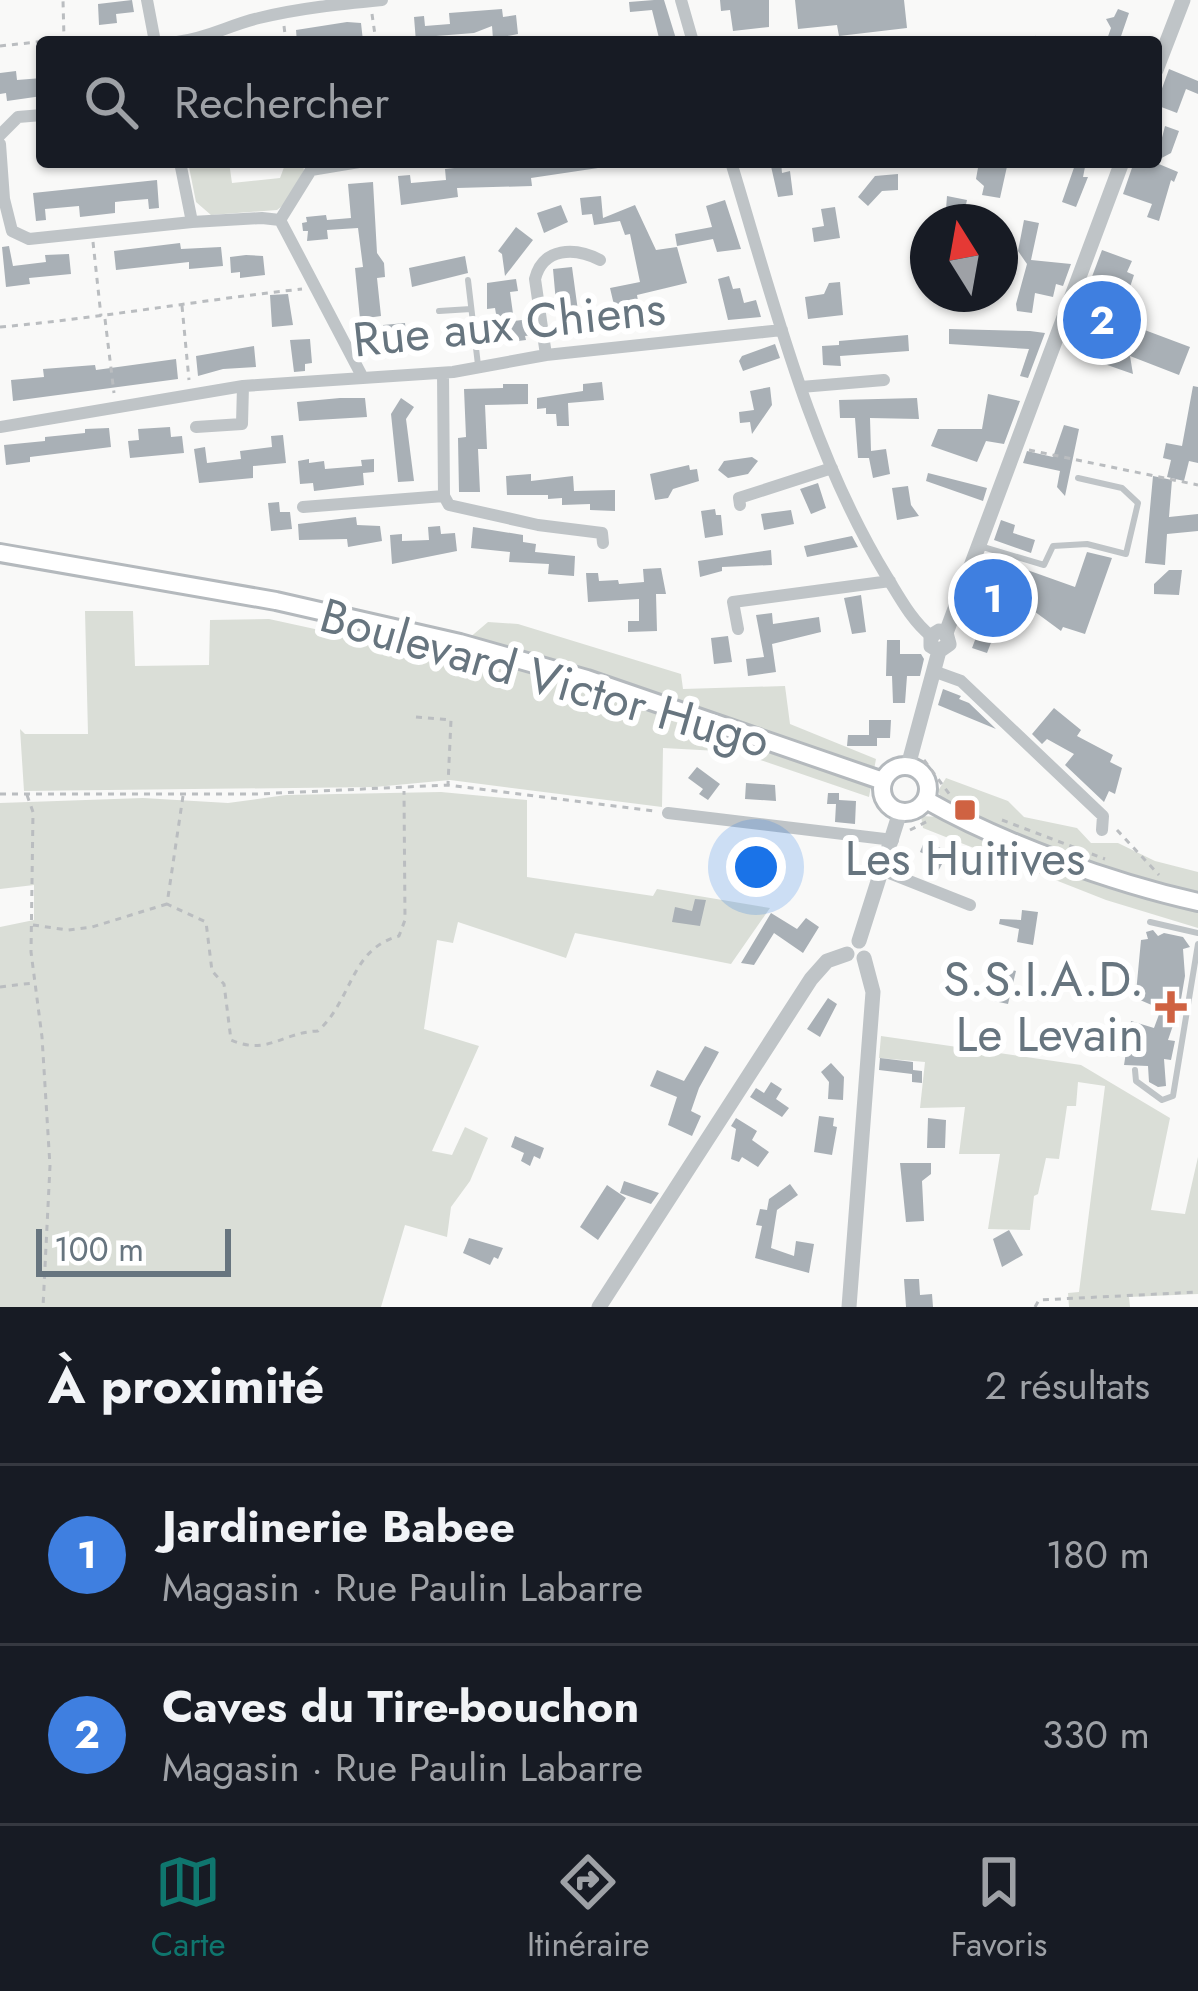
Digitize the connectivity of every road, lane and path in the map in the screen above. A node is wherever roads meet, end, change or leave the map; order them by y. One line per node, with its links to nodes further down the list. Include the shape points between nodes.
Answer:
1 (63, 0): 9 (path)
2 (148, 0): 10 (street)
3 (382, 0): 6 (street)
4 (681, 0): 14 (street)
5 (1183, 0): 17 (street)
6 (371, 1): 7 (street); 13 (path)
7 (333, 2): 8 (street)
8 (283, 14): 11 (street); 12 (path)
9 (64, 36)
10 (154, 36)
11 (224, 36)
12 (285, 36)
13 (375, 36)
14 (692, 36)
15 (36, 42): 16 (path)
16 (0, 46)
17 (1162, 54)
18 (36, 116): 19 (street, via 19,117)
19 (0, 140): 24 (street)
20 (181, 168): 26 (street)
21 (322, 168): 25 (street, via 310,170)
22 (733, 168): 36 (street)
23 (1120, 168): 48 (street)
24 (2, 199): 27 (street, via 19,236)
25 (280, 220): 26 (street); 30 (street)
26 (192, 222): 27 (street)
27 (92, 232): 34 (path)
28 (600, 260): 37 (street, via 568,250 537,270)
29 (468, 280): 32 (lane)
30 (314, 288): 31 (path); 40 (street)
31 (182, 304): 34 (path); 44 (path)
32 (471, 309): 33 (lane); 38 (lane)
33 (439, 311)
34 (103, 318): 35 (path); 45 (path)
35 (0, 327)
36 (782, 330): 37 (street, Rue aux Chiens); 43 (street)
37 (546, 355): 38 (street, Rue aux Chiens)
38 (479, 369): 39 (street, Rue aux Chiens)
39 (442, 373): 40 (street, Rue aux Chiens); 52 (street)
40 (362, 378): 42 (street, Rue aux Chiens)
41 (884, 380): 43 (street)
42 (243, 386): 44 (street, Rue aux Chiens); 47 (street, via 242,424)
43 (801, 386): 49 (street)
44 (191, 394): 45 (street, Rue aux Chiens)
45 (116, 406): 46 (street, Rue aux Chiens)
46 (0, 427)
47 (196, 427)
48 (1017, 447): 51 (path); 56 (street)
49 (832, 469): 53 (street, via 739,497); 58 (street)
50 (1078, 478): 56 (lane, via 1122,488 1138,502 1126,554 1053,546 1045,566)
51 (1198, 485)
52 (444, 496): 54 (street); 55 (street, via 449,505 602,532)
53 (740, 505)
54 (302, 507)
55 (603, 543)
56 (980, 545): 60 (street)
57 (0, 553): 64 (main road, Boulevard Victor Hugo, via 460,643)
58 (890, 581): 59 (street, via 733,602); 60 (street)
59 (738, 629)
60 (938, 640): 61 (street)
61 (936, 673): 63 (street); 75 (street, via 961,681)
62 (416, 717): 65 (path, via 451,720)
63 (910, 761): 64 (main road); 70 (main road, via 926,781); 71 (path, via 932,767)
64 (878, 780): 72 (main road, via 883,798); 76 (path, via 874,795)
65 (448, 785): 66 (path); 73 (path)
66 (404, 789): 69 (path); 81 (path, via 405,920 399,936 365,953 336,1015 318,1031 248,1048 231,1040 206,922)
67 (0, 794): 68 (path)
68 (26, 794): 69 (path); 84 (path, via 33,812)
69 (183, 795): 81 (path)
70 (926, 800): 71 (main road); 72 (main road)
71 (950, 805): 76 (path, via 941,821); 80 (main road, via 1111,878)
72 (900, 812): 76 (street)
73 (668, 813): 76 (street)
74 (990, 815): 77 (path)
75 (1102, 823): 79 (path, via 1160,879)
76 (890, 838): 78 (street)
77 (1108, 861)
78 (884, 871): 82 (street, via 956,892); 87 (street)
79 (1144, 874)
80 (1198, 902)
81 (167, 904): 84 (path, via 92,927)
82 (970, 905)
83 (1150, 922): 85 (lane)
84 (31, 925): 88 (path)
85 (1198, 933)
86 (1198, 944): 90 (lane, via 1173,1096 1162,1100 1142,1088)
87 (857, 951): 93 (street, via 827,961 811,979); 94 (street, via 873,992)
88 (34, 983): 89 (path); 92 (path, via 50,1166)
89 (0, 987)
90 (1136, 1070)
91 (1198, 1292): 95 (path, via 1039,1300)
92 (43, 1307)
93 (599, 1307)
94 (849, 1307)
95 (1036, 1307)

